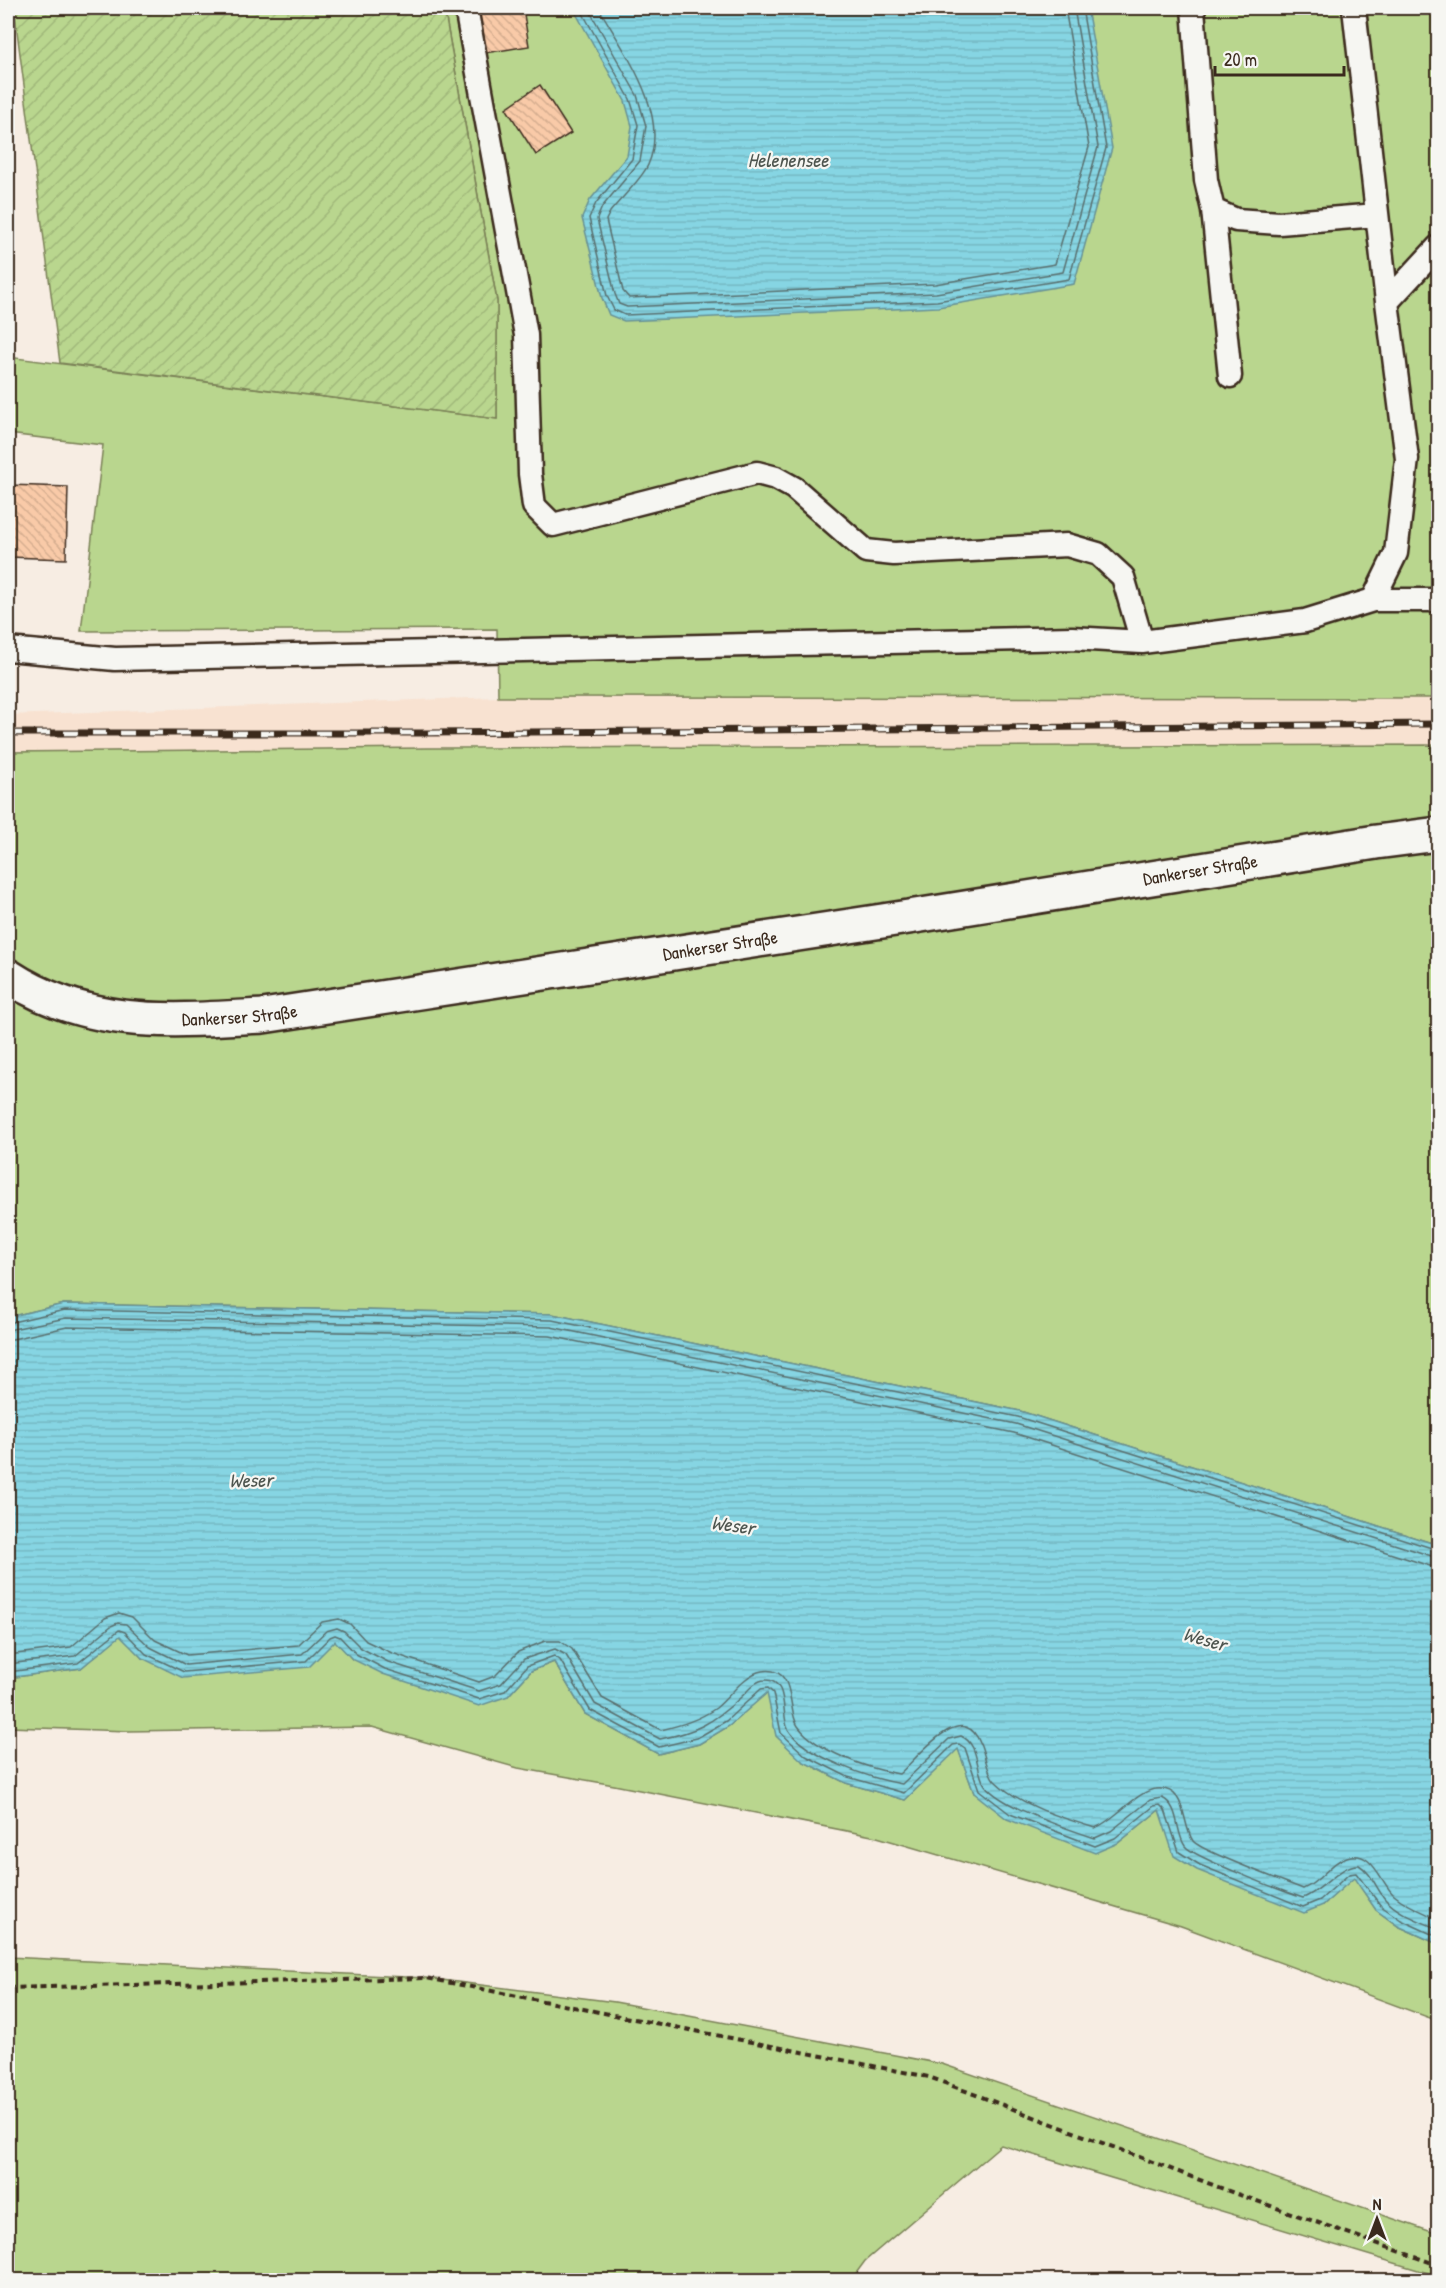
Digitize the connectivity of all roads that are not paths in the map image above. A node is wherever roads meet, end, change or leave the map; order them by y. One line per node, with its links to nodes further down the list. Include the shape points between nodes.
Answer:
1 (466, 8): 11 (lane, via 526,335 534,506 553,525 757,473 794,488 866,551 894,554 1067,545 1098,554 1123,578)
2 (1194, 8): 4 (lane, via 1206,180)
3 (1354, 8): 5 (lane)
4 (1213, 210): 5 (lane, via 1236,220 1279,223); 8 (lane)
5 (1377, 215): 7 (lane)
6 (1438, 248): 7 (lane)
7 (1387, 302): 9 (lane, via 1407,459 1396,553)
8 (1230, 376)
9 (1373, 600): 10 (lane); 11 (lane, via 1305,621)
10 (1438, 600)
11 (1142, 642): 12 (lane, via 1072,638 116,659)
12 (8, 649)
13 (1438, 834): 14 (main road, Dankerser Straße, via 263,1016 173,1021 119,1017 78,1009 36,993)
14 (8, 976)

